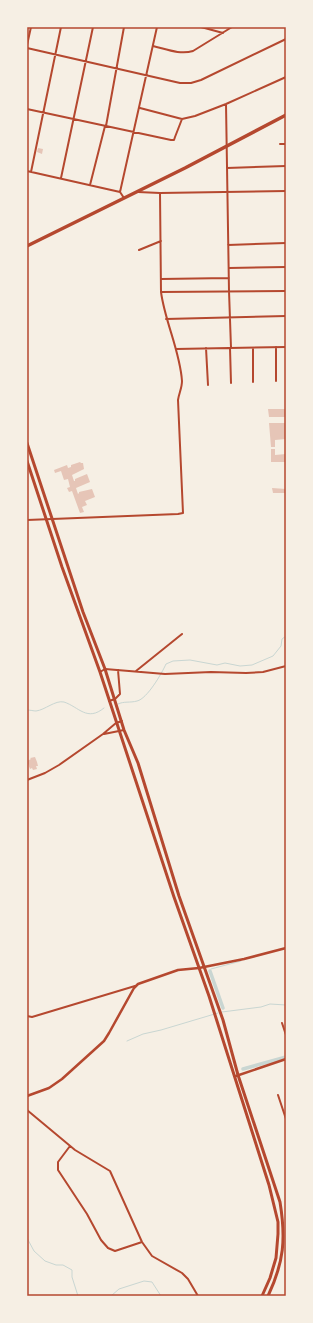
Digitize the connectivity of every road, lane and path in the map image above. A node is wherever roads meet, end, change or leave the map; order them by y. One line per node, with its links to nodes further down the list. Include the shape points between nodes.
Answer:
1 (31, 27): 10 (street)
2 (61, 27): 13 (street)
3 (93, 27): 14 (street)
4 (124, 27): 15 (street)
5 (157, 27): 11 (street)
6 (201, 27): 8 (street)
7 (232, 27): 8 (street)
8 (222, 33): 11 (street, via 189,52 178,53)
9 (286, 39): 16 (street, via 191,84 180,84)
10 (27, 45)
11 (153, 46): 16 (street)
12 (27, 48): 13 (street)
13 (56, 55): 14 (street); 21 (street)
14 (86, 62): 15 (street); 24 (street)
15 (117, 68): 16 (street); 25 (street)
16 (146, 75): 19 (street)
17 (286, 77): 18 (street)
18 (226, 104): 23 (street, via 195,116); 29 (street)
19 (140, 108): 23 (street); 26 (street)
20 (27, 109): 21 (street)
21 (44, 113): 24 (street); 33 (street)
22 (286, 115): 29 (highway)
23 (182, 118): 26 (street, via 174,140)
24 (74, 119): 25 (street); 34 (street)
25 (105, 126): 26 (street); 35 (street)
26 (134, 133): 38 (street)
27 (280, 144): 28 (street)
28 (286, 144)
29 (226, 146): 31 (street); 39 (highway)
30 (286, 166): 31 (street)
31 (227, 168): 36 (street)
32 (27, 171): 33 (street)
33 (31, 172): 34 (street)
34 (61, 178): 35 (street)
35 (90, 185): 38 (street)
36 (227, 191): 37 (street); 40 (street); 44 (street)
37 (286, 191)
38 (120, 192): 41 (street)
39 (135, 192): 40 (street); 41 (highway)
40 (160, 193): 42 (street)
41 (124, 198): 45 (highway)
42 (160, 241): 46 (street); 50 (street)
43 (286, 243): 44 (street)
44 (228, 244): 48 (street)
45 (27, 246)
46 (139, 250)
47 (286, 267): 48 (street)
48 (228, 268): 49 (street)
49 (229, 278): 50 (street); 51 (street)
50 (161, 279): 53 (street)
51 (229, 291): 52 (street); 53 (street); 55 (street)
52 (286, 291)
53 (161, 292): 56 (street)
54 (286, 316): 55 (street)
55 (229, 317): 56 (street); 60 (street)
56 (166, 319): 62 (street)
57 (276, 347): 58 (street); 61 (street); 63 (street)
58 (286, 347)
59 (206, 348): 60 (street); 62 (street); 66 (street)
60 (230, 348): 61 (street); 65 (street)
61 (253, 348): 64 (street)
62 (176, 349): 71 (street, via 182,382 178,400 183,513)
63 (276, 381)
64 (254, 382)
65 (230, 384)
66 (208, 385)
67 (27, 444): 68 (main road)
68 (33, 461): 69 (street); 71 (main road)
69 (27, 462): 70 (main road)
70 (46, 519): 71 (street); 72 (street); 78 (main road)
71 (51, 519): 75 (main road)
72 (27, 520)
73 (182, 634): 77 (street)
74 (286, 666): 77 (street, via 246,673 177,674)
75 (105, 669): 76 (street); 78 (street); 79 (main road)
76 (118, 670): 77 (street); 79 (street, via 120,693)
77 (136, 671)
78 (100, 672): 80 (main road)
79 (115, 699): 80 (street); 81 (main road)
80 (110, 702): 82 (main road)
81 (122, 721): 82 (street); 83 (main road)
82 (116, 723): 84 (main road); 85 (street)
83 (124, 730): 84 (street); 87 (main road, via 138,763)
84 (119, 732): 85 (street); 88 (main road)
85 (103, 734): 86 (street, via 46,773)
86 (27, 780)
87 (161, 837): 88 (main road); 90 (main road)
88 (154, 839): 91 (main road)
89 (286, 948): 90 (street)
90 (204, 967): 91 (street); 95 (main road)
91 (199, 968): 92 (street, via 178,970); 96 (main road)
92 (136, 986): 93 (street, via 32,1017); 102 (street, via 104,1041 57,1082 47,1089)
93 (27, 1016)
94 (282, 1023): 97 (street)
95 (225, 1028): 96 (main road); 99 (main road)
96 (219, 1029): 100 (main road)
97 (286, 1035)
98 (286, 1059): 99 (street)
99 (238, 1075): 100 (street); 105 (main road)
100 (234, 1076): 106 (main road)
101 (278, 1095): 104 (street)
102 (27, 1096)
103 (27, 1110): 107 (street)
104 (286, 1119)
105 (256, 1128): 106 (main road); 111 (main road, via 276,1190 283,1222 281,1260 276,1280)
106 (251, 1130): 110 (main road, via 278,1222 276,1258)
107 (70, 1146): 108 (street, via 110,1170); 108 (street, via 58,1162 58,1170 88,1214 100,1240 115,1251)
108 (142, 1242): 109 (street, via 152,1256 182,1273)
109 (198, 1296)
110 (262, 1296)
111 (268, 1296)

